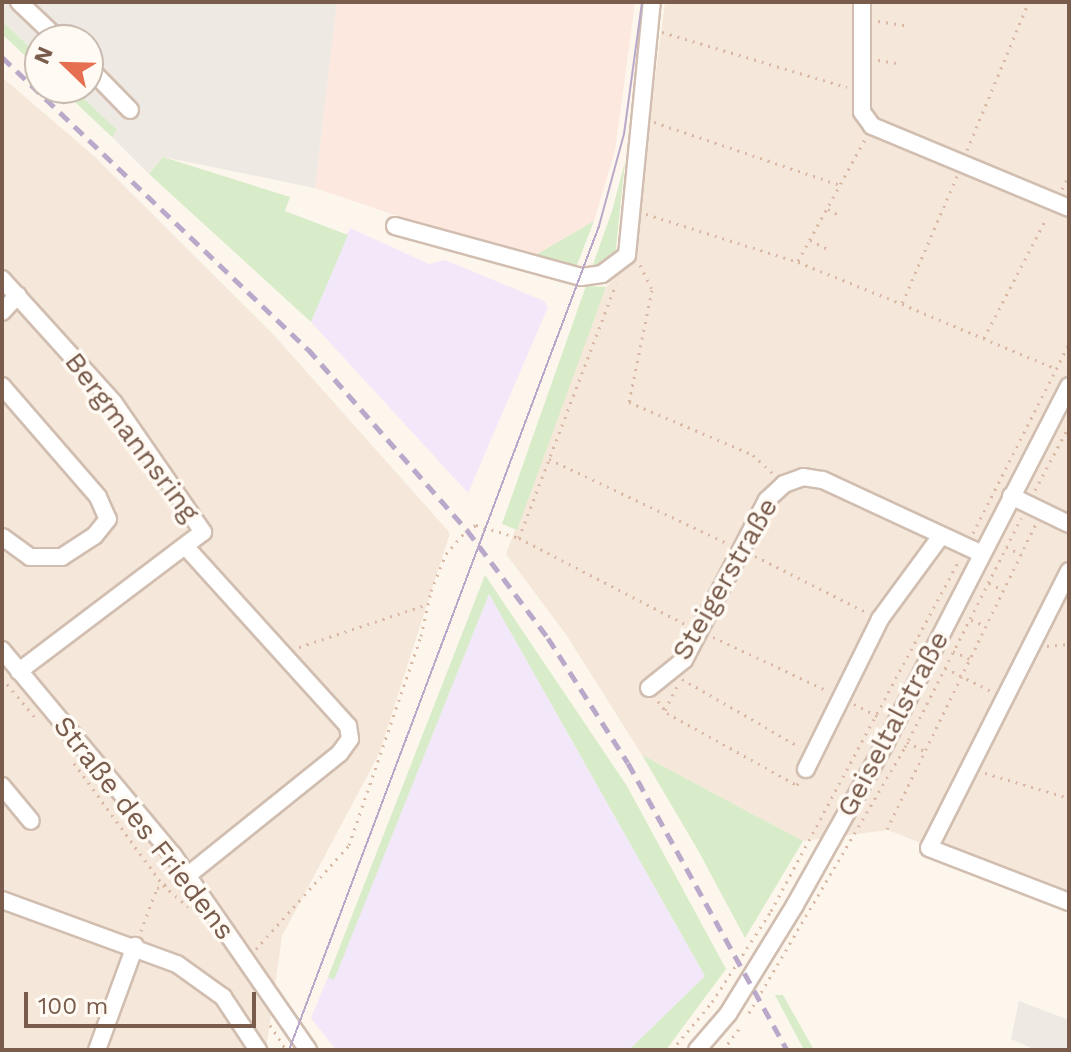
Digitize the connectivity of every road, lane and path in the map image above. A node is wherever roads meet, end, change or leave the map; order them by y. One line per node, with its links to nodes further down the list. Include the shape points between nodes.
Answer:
1 (19, 2): 5 (street)
2 (652, 2): 7 (street)
3 (1027, 6): 15 (path)
4 (862, 10): 6 (path); 8 (street)
5 (42, 24)
6 (910, 26)
7 (649, 28): 11 (path); 13 (street)
8 (862, 58): 9 (path); 11 (street)
9 (898, 63)
10 (104, 83): 12 (street)
11 (862, 91): 14 (street, via 862,112)
12 (130, 110)
13 (640, 117): 17 (path); 20 (street)
14 (872, 126): 15 (street); 17 (path)
15 (962, 164): 18 (street); 29 (path)
16 (1069, 175): 18 (path)
17 (840, 185): 19 (path)
18 (1062, 205): 31 (path)
19 (827, 208): 21 (path); 23 (path)
20 (630, 209): 25 (street); 26 (path)
21 (839, 215)
22 (395, 226): 25 (street, via 581,277 602,274)
23 (810, 240): 24 (path); 26 (path)
24 (828, 249)
25 (627, 255): 36 (path); 37 (path, via 651,278 652,290 629,402 753,455)
26 (798, 261): 29 (path)
27 (2, 279): 28 (street, Bergmannsring)
28 (18, 295): 30 (street); 44 (street, Bergmannsring, via 114,403 203,532)
29 (902, 304): 31 (path)
30 (2, 312)
31 (984, 338): 33 (path)
32 (1069, 344): 33 (path)
33 (1056, 369): 47 (path)
34 (2, 386): 42 (street, via 98,497 108,519 94,536 62,557 30,557)
35 (1069, 386): 38 (street, Geiseltalstraße)
36 (549, 459): 43 (path); 46 (path)
37 (784, 484): 41 (street, Steigerstraße, via 803,477 823,480); 46 (street, Steigerstraße, via 767,500)
38 (1011, 496): 39 (street); 47 (street, Geiseltalstraße)
39 (1042, 511): 40 (street); 48 (path)
40 (1069, 524)
41 (941, 536): 47 (street, Steigerstraße); 53 (street)
42 (2, 537)
43 (519, 538): 52 (path, via 476,525 467,530 446,554); 56 (path)
44 (185, 546): 59 (street); 62 (street, Bergmannsring)
45 (1006, 547): 48 (path)
46 (740, 549): 53 (path); 56 (street, Steigerstraße)
47 (973, 550): 69 (path); 93 (street, Geiseltalstraße, via 886,742 795,905 728,1014)
48 (1021, 554): 51 (path)
49 (1069, 571): 67 (street)
50 (988, 583): 51 (path)
51 (1003, 590): 55 (path)
52 (428, 604): 59 (path); 86 (path, via 349,845)
53 (880, 619): 66 (street)
54 (970, 619): 55 (path)
55 (986, 626): 60 (path)
56 (698, 630): 65 (street, Steigerstraße, via 684,660); 66 (path)
57 (2, 650): 62 (street, Straße des Friedens)
58 (953, 651): 60 (path)
59 (280, 653): 80 (street, via 348,726 350,739 340,753)
60 (970, 659): 63 (path)
61 (945, 668): 63 (path)
62 (19, 671): 80 (street, Straße des Friedens)
63 (962, 676): 67 (path); 72 (path)
64 (2, 678): 70 (path)
65 (649, 688): 68 (path)
66 (843, 698): 69 (path); 74 (street)
67 (1005, 698): 75 (street)
68 (665, 710): 74 (path, via 797,785); 74 (path, via 681,679)
69 (879, 717): 92 (path, via 771,911 712,1002)
70 (41, 723)
71 (907, 742): 72 (path)
72 (925, 751): 79 (path)
73 (70, 759): 81 (path)
74 (810, 761)
75 (970, 768): 77 (path); 83 (street, via 929,848)
76 (2, 786): 78 (street)
77 (1069, 798)
78 (31, 821)
79 (887, 829)
80 (187, 876): 81 (path); 86 (street, Straße des Friedens)
81 (163, 885): 84 (path); 85 (path, via 157,888)
82 (2, 900): 85 (street)
83 (1069, 902)
84 (191, 909)
85 (135, 946): 88 (street); 89 (street, via 177,964 223,997)
86 (246, 959): 91 (street, Straße des Friedens)
87 (269, 1024): 90 (path)
88 (97, 1050)
89 (258, 1050)
90 (286, 1050)
91 (308, 1050)
92 (672, 1050)
93 (697, 1050)

